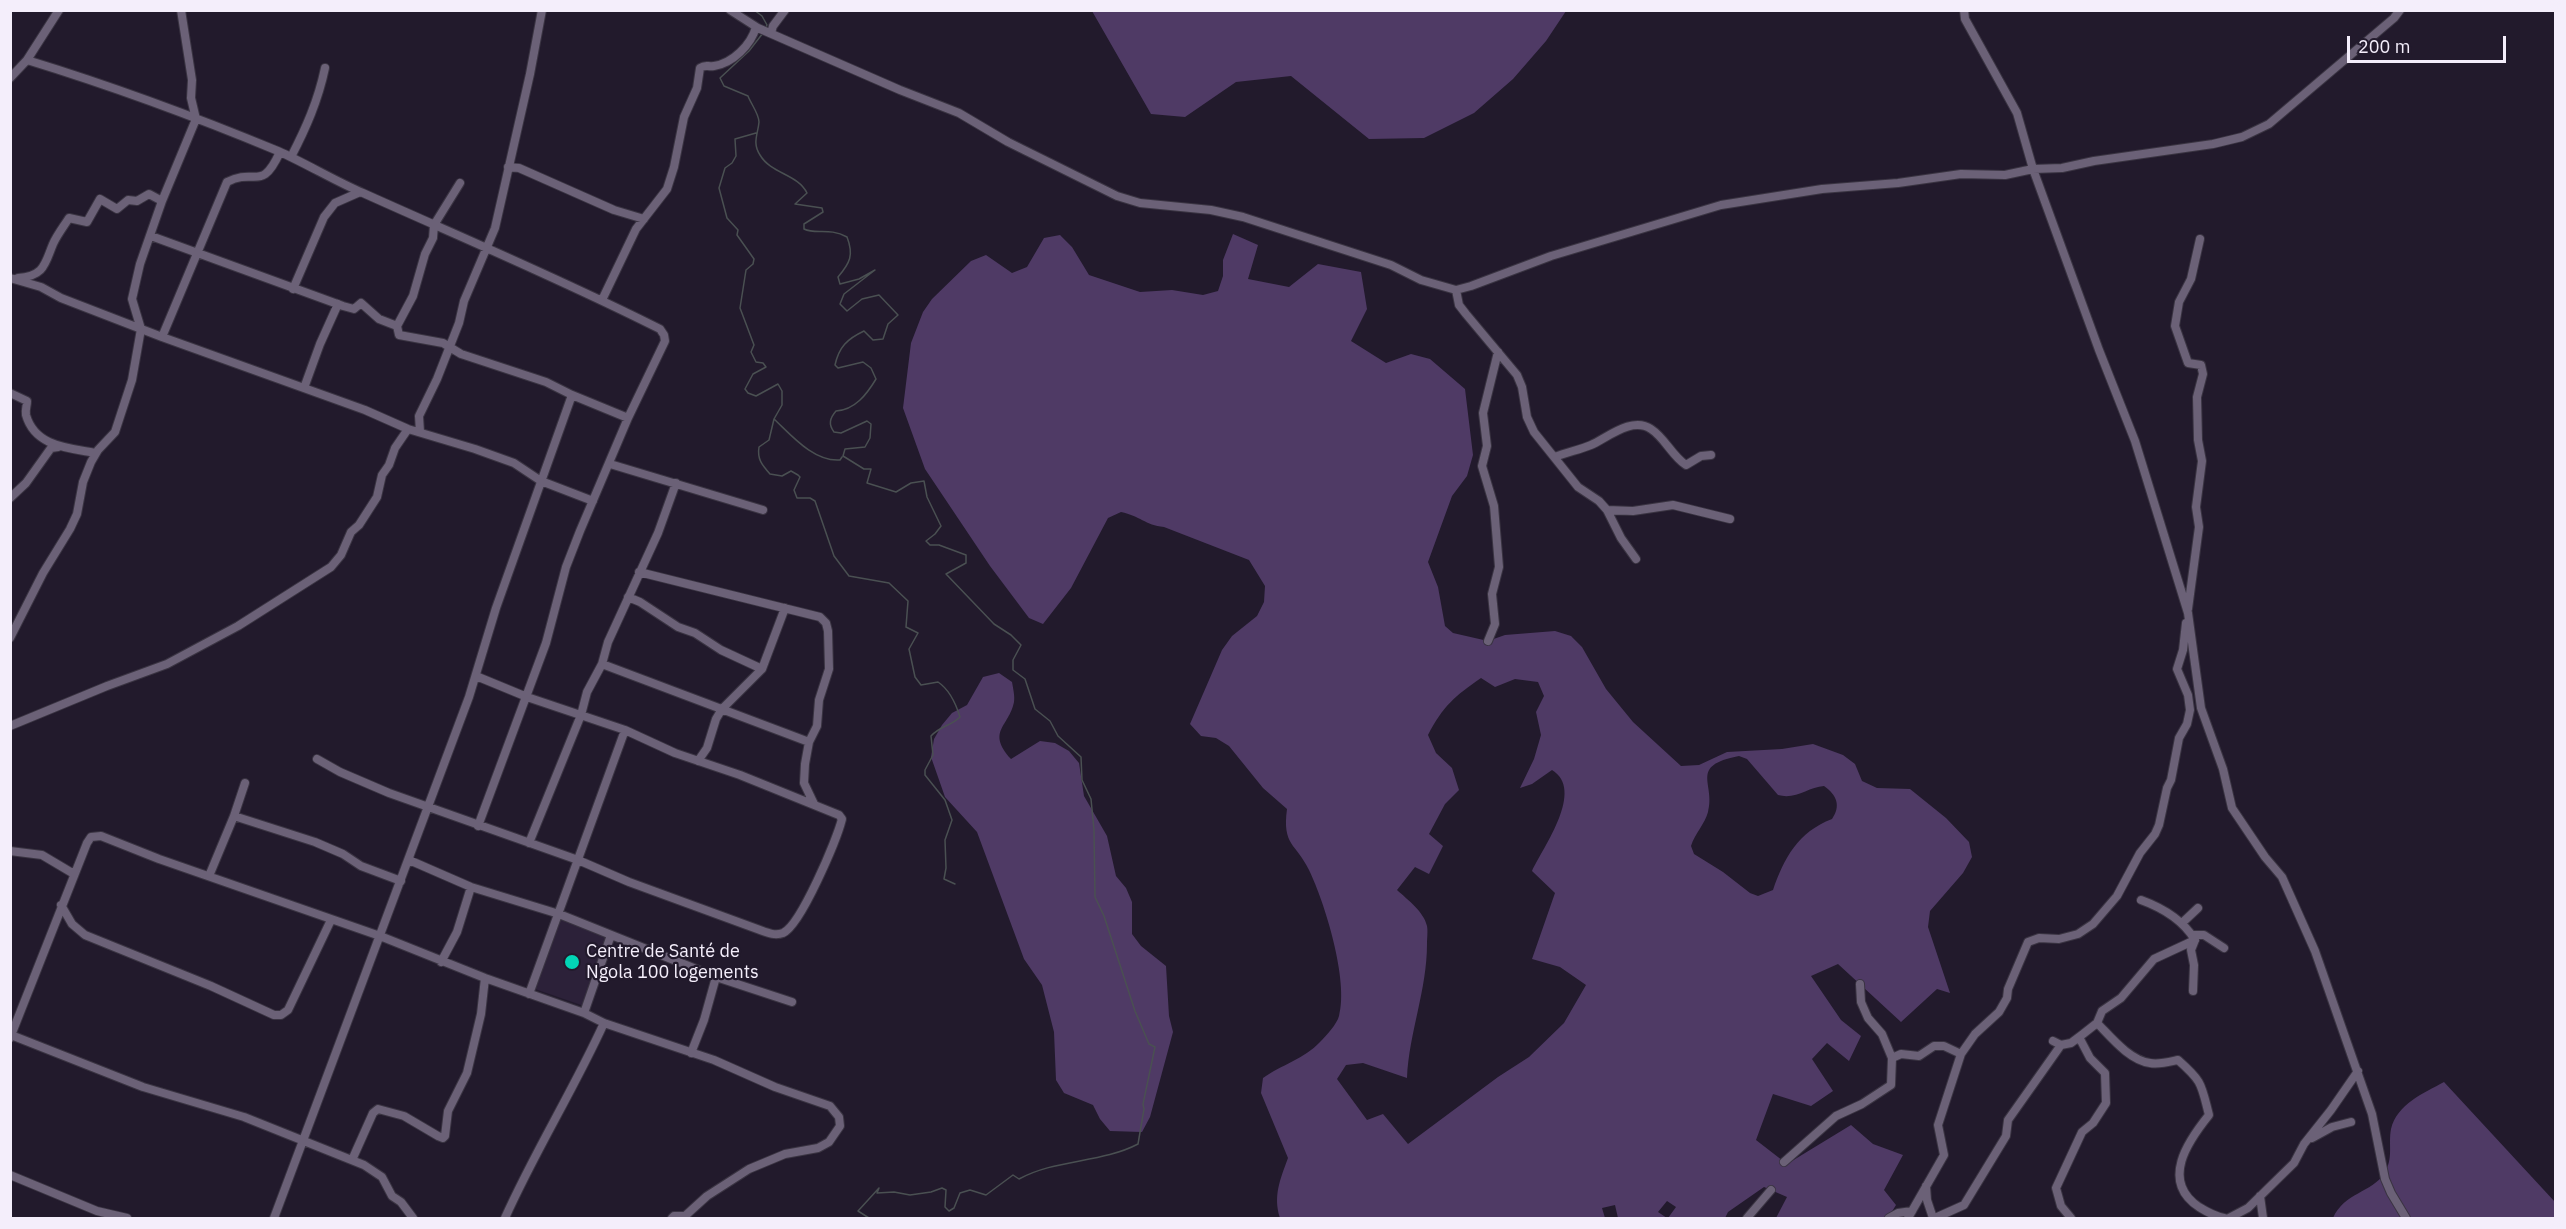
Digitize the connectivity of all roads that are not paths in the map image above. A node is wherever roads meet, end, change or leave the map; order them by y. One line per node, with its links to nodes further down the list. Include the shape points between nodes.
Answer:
1 (59, 10): 10 (street)
2 (181, 10): 13 (street)
3 (542, 10): 16 (street)
4 (730, 10): 8 (street)
5 (785, 10): 9 (street)
6 (1964, 10): 17 (street, via 1965,19 2017,113)
7 (2400, 10): 17 (street, via 2270,124 2212,144 2062,168)
8 (757, 27): 9 (street); 21 (street, via 736,55 723,63 700,68 667,189)
9 (770, 33): 29 (street, via 959,113 1117,196 1140,203 1243,217)
10 (27, 60): 12 (street); 13 (street, via 138,95)
11 (325, 69): 15 (street, via 309,124)
12 (10, 78)
13 (196, 119): 14 (street); 20 (street)
14 (280, 152): 15 (street); 26 (street, via 272,170 258,178 244,176 227,182)
15 (291, 157): 19 (street)
16 (508, 167): 21 (street); 25 (street, via 506,189)
17 (2033, 169): 29 (street, via 2005,175 1961,174 1822,189 1721,205 1551,256); 59 (street, via 2135,441)
18 (460, 183): 22 (street)
19 (360, 192): 22 (street); 28 (street, via 335,203 324,217)
20 (162, 201): 23 (street); 27 (street, via 149,194 136,201 128,200 117,209 100,199 87,222 69,218 42,269 27,277)
21 (644, 219): 30 (street)
22 (434, 225): 25 (street); 32 (street, via 413,296)
23 (151, 236): 26 (street); 33 (street, via 132,299)
24 (2200, 239): 59 (street, via 2175,326 2188,363 2201,365 2203,374 2197,397 2202,461 2196,507 2199,528)
25 (488, 247): 30 (street); 35 (street)
26 (197, 254): 28 (street); 34 (street)
27 (11, 279): 33 (street, via 41,287)
28 (293, 289): 31 (street)
29 (1456, 290): 36 (street, via 1459,305)
30 (602, 300): 40 (street, via 660,329 664,335 665,341)
31 (338, 304): 32 (street, via 354,309 361,303 379,319); 37 (street)
32 (397, 326): 35 (street, via 399,335)
33 (141, 328): 34 (street); 44 (street, via 121,418 115,432)
34 (162, 337): 37 (street)
35 (449, 346): 39 (street); 42 (street, via 419,416)
36 (1498, 352): 46 (street, via 1517,375 1534,432); 61 (street, via 1483,414 1487,446 1482,466 1494,506 1499,567 1492,594 1496,617)
37 (304, 388): 41 (street)
38 (10, 393): 43 (street, via 27,401 25,411 34,431)
39 (572, 395): 40 (street); 48 (street)
40 (628, 417): 47 (street)
41 (408, 429): 42 (street); 68 (street, via 394,448 377,497 332,567 238,626 167,664)
42 (420, 432): 48 (street, via 513,463)
43 (60, 446): 44 (street); 50 (street, via 51,448)
44 (96, 453): 60 (street, via 70,529)
45 (1712, 455): 46 (street, via 1701,456 1686,465 1651,429 1642,425 1629,426)
46 (1555, 457): 53 (street, via 1578,487)
47 (610, 464): 49 (street); 51 (street)
48 (541, 481): 51 (street); 64 (street)
49 (676, 483): 52 (street); 56 (street)
50 (10, 498)
51 (593, 501): 65 (street, via 566,567)
52 (764, 510)
53 (1607, 510): 54 (street, via 1673,505); 55 (street)
54 (1730, 519)
55 (1636, 559)
56 (639, 572): 57 (street); 58 (street)
57 (628, 597): 62 (street); 63 (street)
58 (785, 608): 63 (street); 70 (street, via 820,617 828,631 829,669 819,700 817,726)
59 (2187, 613): 109 (street, via 2183,650 2176,669 2190,710 2155,834 2117,896 2093,924 2078,934 2028,942 1999,1012); 111 (street, via 2201,708 2232,807 2282,877 2315,951)
60 (10, 638)
61 (1488, 641)
62 (602, 664): 66 (street); 67 (street, via 587,692)
63 (762, 669): 66 (street)
64 (476, 676): 65 (street); 75 (street)
65 (527, 697): 67 (street); 77 (street)
66 (722, 709): 70 (street); 72 (street)
67 (581, 715): 69 (street); 78 (street)
68 (10, 726)
69 (625, 730): 72 (street); 81 (street)
70 (809, 742): 74 (street, via 804,783)
71 (317, 759): 75 (street, via 353,778)
72 (698, 761): 74 (street)
73 (244, 783): 76 (street)
74 (814, 804): 81 (street, via 839,814 840,830 795,921 785,932 775,935)
75 (429, 807): 77 (street); 80 (street)
76 (234, 816): 83 (street); 84 (street, via 323,845 361,866)
77 (478, 826): 78 (street)
78 (529, 843): 81 (street)
79 (10, 851): 82 (street, via 42,855)
80 (409, 860): 84 (street); 85 (street)
81 (578, 860): 89 (street)
82 (74, 874): 83 (street, via 91,837 101,836); 87 (street)
83 (209, 876): 90 (street)
84 (401, 881): 93 (street)
85 (471, 887): 89 (street); 96 (street)
86 (2141, 900): 91 (street)
87 (61, 905): 90 (street, via 72,924 85,935 274,1015 288,1010); 106 (street)
88 (2198, 908): 91 (street)
89 (559, 914): 92 (street); 101 (street)
90 (331, 920): 93 (street)
91 (2182, 923): 94 (street)
92 (611, 935): 98 (street); 103 (street)
93 (380, 936): 96 (street); 113 (street)
94 (2193, 938): 95 (street, via 2204,935); 100 (street); 105 (street, via 2154,959 2121,998 2102,1011)
95 (2224, 948)
96 (441, 962): 97 (street)
97 (485, 978): 101 (street); 115 (street, via 467,1073 448,1111 445,1136 438,1136 404,1116 378,1109)
98 (716, 978): 102 (street); 108 (street)
99 (1860, 984): 110 (street, via 1861,1002)
100 (2193, 991)
101 (529, 994): 103 (street)
102 (792, 1002)
103 (584, 1013): 104 (street)
104 (604, 1023): 108 (street); 125 (street)
105 (2097, 1023): 107 (street); 131 (street, via 2135,1057 2149,1063 2178,1060 2195,1075 2206,1095 2209,1114 2185,1149 2179,1165 2181,1184 2185,1196 2193,1203)
106 (11, 1036): 113 (street, via 143,1088 244,1117)
107 (2079, 1037): 129 (street, via 2071,1043 2057,1043 2008,1120 2006,1136 1964,1205); 130 (street, via 2086,1052 2105,1073 2106,1104 2082,1132 2056,1188 2061,1206)
108 (691, 1053): 126 (street, via 830,1106 839,1117 840,1126 829,1142 749,1169 706,1196 685,1216)
109 (1960, 1054): 110 (street, via 1935,1046 1919,1056 1901,1054); 118 (street, via 1938,1125 1944,1155)
110 (1892, 1058): 116 (street, via 1891,1085 1836,1116)
111 (2358, 1071): 114 (street); 134 (street, via 2378,1136 2385,1179)
112 (2351, 1122): 114 (street, via 2332,1127)
113 (302, 1141): 115 (street); 123 (street)
114 (2304, 1144): 120 (street, via 2294,1163)
115 (352, 1160): 124 (street, via 382,1177 392,1196)
116 (1784, 1162)
117 (10, 1174): 122 (street, via 97,1211)
118 (1926, 1184): 121 (street); 129 (street)
119 (1771, 1190): 127 (street)
120 (2260, 1196): 132 (street); 133 (street)
121 (1910, 1215): 128 (street, via 1898,1213)
122 (127, 1218)
123 (274, 1218)
124 (413, 1218)
125 (505, 1218)
126 (672, 1218)
127 (1747, 1218)
128 (1889, 1218)
129 (1934, 1218)
130 (2071, 1218)
131 (2224, 1218)
132 (2229, 1218)
133 (2263, 1218)
134 (2406, 1218)

